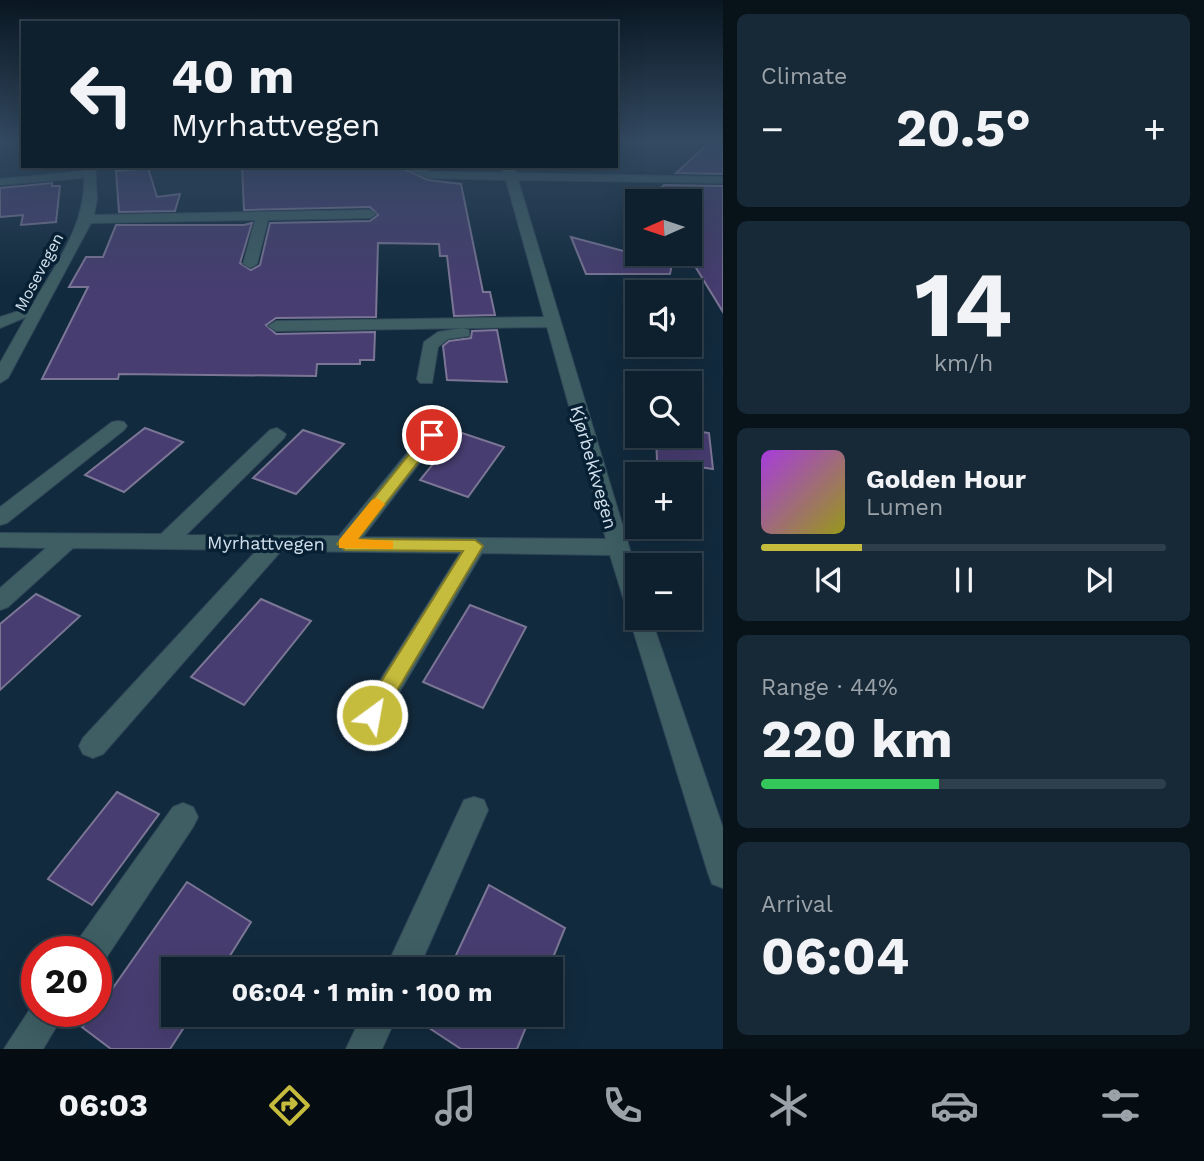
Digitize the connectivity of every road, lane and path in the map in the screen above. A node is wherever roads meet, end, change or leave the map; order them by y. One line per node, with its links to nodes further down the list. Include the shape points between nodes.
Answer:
1 (90, 191): 5 (street, Mosevegen)
2 (514, 191): 10 (street, Kjørbekkvegen)
3 (370, 214): 4 (street)
4 (263, 215): 5 (street); 6 (street)
5 (87, 219): 7 (street, Mosevegen)
6 (250, 264)
7 (39, 310): 8 (street); 11 (street, Mosevegen)
8 (0, 323)
9 (276, 326): 10 (street)
10 (554, 328): 12 (street, via 444,335 430,345); 23 (street, Kjørbekkvegen)
11 (0, 378)
12 (426, 379)
13 (118, 426): 16 (street)
14 (277, 434): 19 (street)
15 (432, 435): 21 (street)
16 (0, 518)
17 (0, 540): 18 (street, Myrhattvegen)
18 (68, 541): 19 (street, Myrhattvegen); 25 (street)
19 (166, 542): 20 (street, Myrhattvegen)
20 (276, 543): 21 (street, Myrhattvegen); 28 (street)
21 (345, 544): 22 (street, Myrhattvegen)
22 (475, 546): 23 (street, Myrhattvegen); 27 (street)
23 (616, 547): 24 (street, Kjørbekkvegen)
24 (625, 574)
25 (0, 601)
26 (643, 630): 31 (street)
27 (372, 715)
28 (93, 746)
29 (474, 810): 33 (street)
30 (183, 817): 32 (street)
31 (723, 873)
32 (101, 936)
33 (407, 957)
34 (37, 1027): 36 (street)
35 (374, 1027): 37 (street)
36 (22, 1049)
37 (364, 1049)

